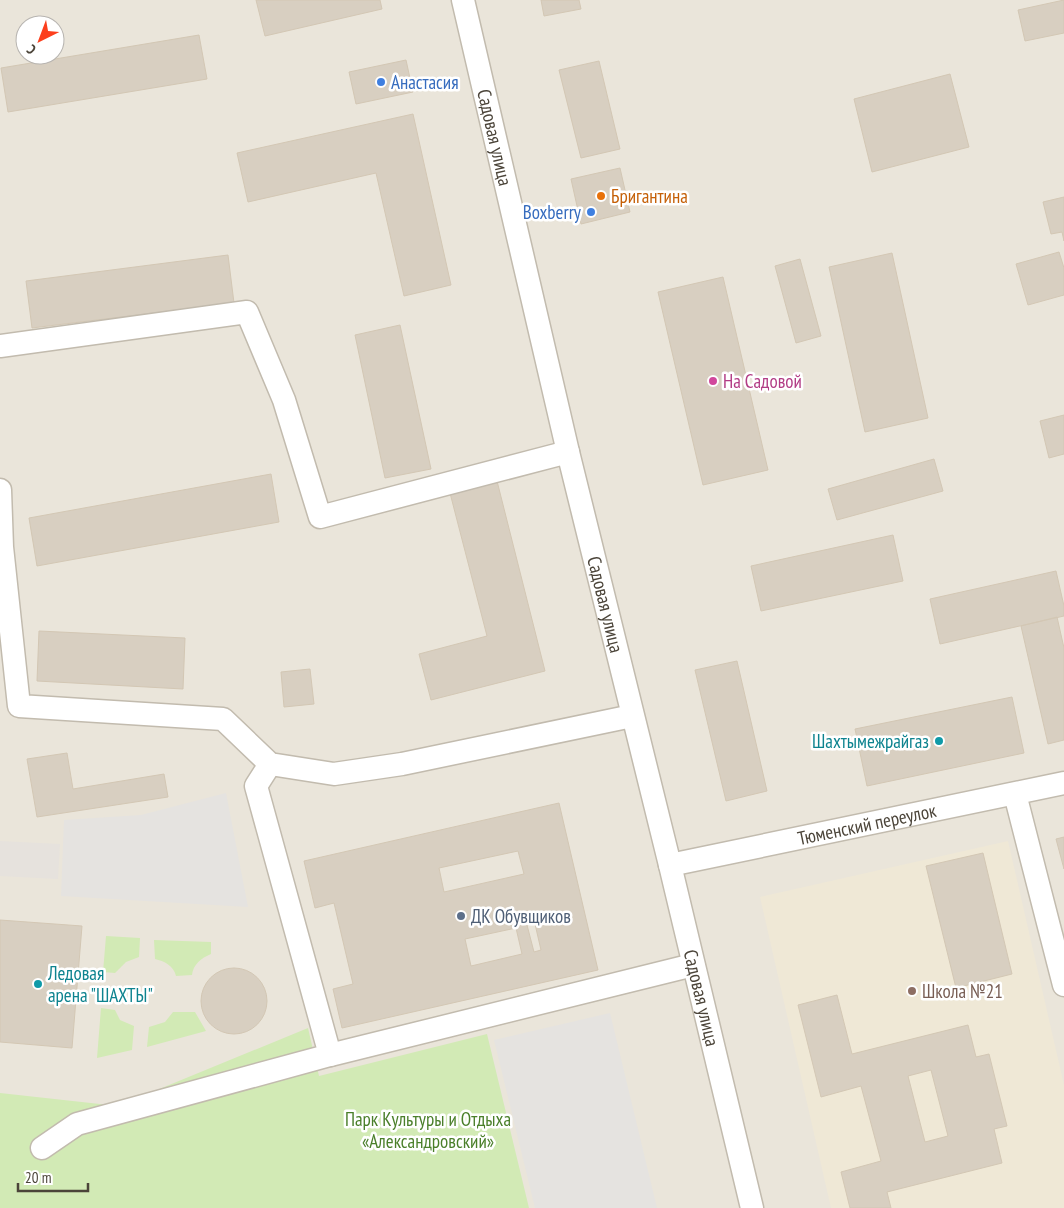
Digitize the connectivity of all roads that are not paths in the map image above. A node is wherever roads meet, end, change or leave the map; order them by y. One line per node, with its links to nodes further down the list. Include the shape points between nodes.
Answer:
1 (463, 0): 3 (street, Садовая улица)
2 (0, 346): 3 (street, via 247,312 284,400 320,517)
3 (568, 452): 5 (street, Садовая улица)
4 (0, 490): 6 (street, via 2,547 19,706 223,719)
5 (632, 716): 6 (street, via 402,764 334,774); 9 (street, Садовая улица)
6 (270, 764): 12 (street, via 256,786)
7 (1064, 783): 8 (street, Тюменский переулок)
8 (1015, 794): 9 (street, Тюменский переулок); 11 (street)
9 (670, 865): 10 (street, Садовая улица)
10 (693, 965): 12 (street); 14 (street, Садовая улица)
11 (1064, 985)
12 (330, 1055): 13 (street, via 77,1124)
13 (42, 1148)
14 (752, 1208)

